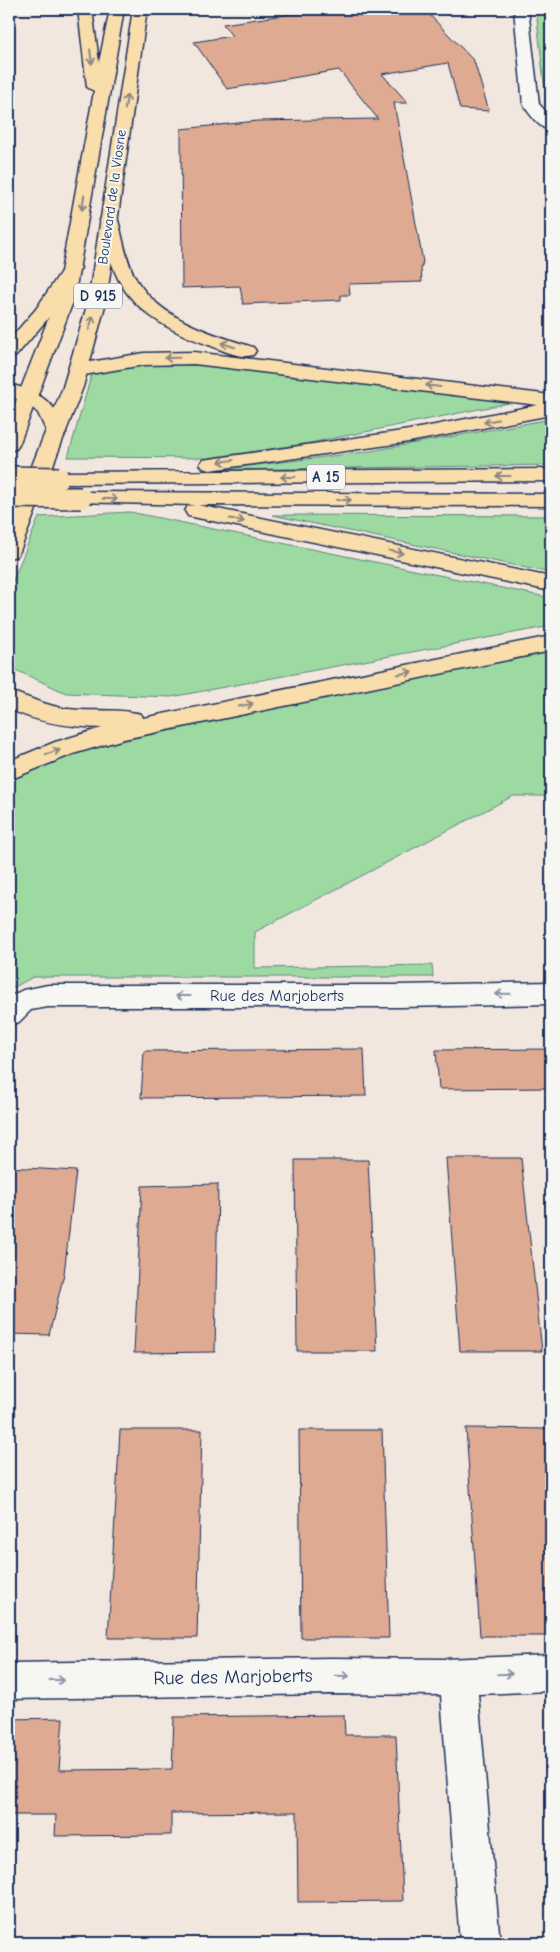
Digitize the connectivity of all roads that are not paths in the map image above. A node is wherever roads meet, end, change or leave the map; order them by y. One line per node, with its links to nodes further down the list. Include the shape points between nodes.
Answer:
1 (85, 9): 7 (main road, one-way to 7)
2 (117, 9): 7 (main road, Boulevard de la Viosne / D 915)
3 (140, 9): 6 (main road, Boulevard de la Viosne / D 915)
4 (156, 9): 6 (main road)
5 (521, 9): 8 (street, via 529,96 536,112)
6 (130, 71): 9 (main road, Boulevard de la Viosne / D 915, one-way to 6)
7 (98, 113): 10 (main road, Boulevard de la Viosne / D 915, one-way to 10)
8 (551, 126)
9 (109, 220): 12 (main road, Boulevard de la Viosne / D 915, one-way to 9, via 97,302); 13 (main road, one-way to 9, via 202,337 151,309 126,279)
10 (72, 268): 11 (main road, via 43,312); 15 (main road, Boulevard de la Viosne / D 915, via 65,299)
11 (9, 352)
12 (78, 370): 13 (main road, one-way to 12, via 194,358 144,359); 15 (main road, via 42,384); 17 (main road, Boulevard de la Viosne / D 915)
13 (308, 370): 16 (main road, one-way to 13)
14 (9, 390): 15 (main road)
15 (29, 396): 17 (main road, via 49,410); 18 (main road, Boulevard de la Viosne / D 915)
16 (547, 407): 21 (main road, one-way to 21, via 409,436)
17 (56, 433): 25 (main road, Boulevard de la Viosne / D 915)
18 (9, 445)
19 (551, 475): 21 (main road, A 15, one-way to 21)
20 (9, 477): 21 (main road, A 15, bridge)
21 (100, 478)
22 (9, 497): 23 (main road, A 15, one-way to 23, bridge)
23 (138, 499): 24 (main road, A 15, one-way to 24); 26 (main road, one-way to 26)
24 (551, 500)
25 (9, 551)
26 (551, 584)
27 (551, 643): 29 (main road, one-way to 27)
28 (9, 699): 29 (main road, via 42,714 82,720)
29 (198, 715): 30 (main road, one-way to 29, via 47,754 86,742)
30 (9, 771)
31 (551, 993): 32 (street, Rue des Marjoberts, one-way to 32, via 48,996 23,1001)
32 (9, 1014)
33 (551, 1673): 34 (street, Rue des Marjoberts, one-way to 33)
34 (458, 1676): 35 (street, Rue des Marjoberts, one-way to 34); 36 (street)
35 (9, 1681)
36 (480, 1943)

